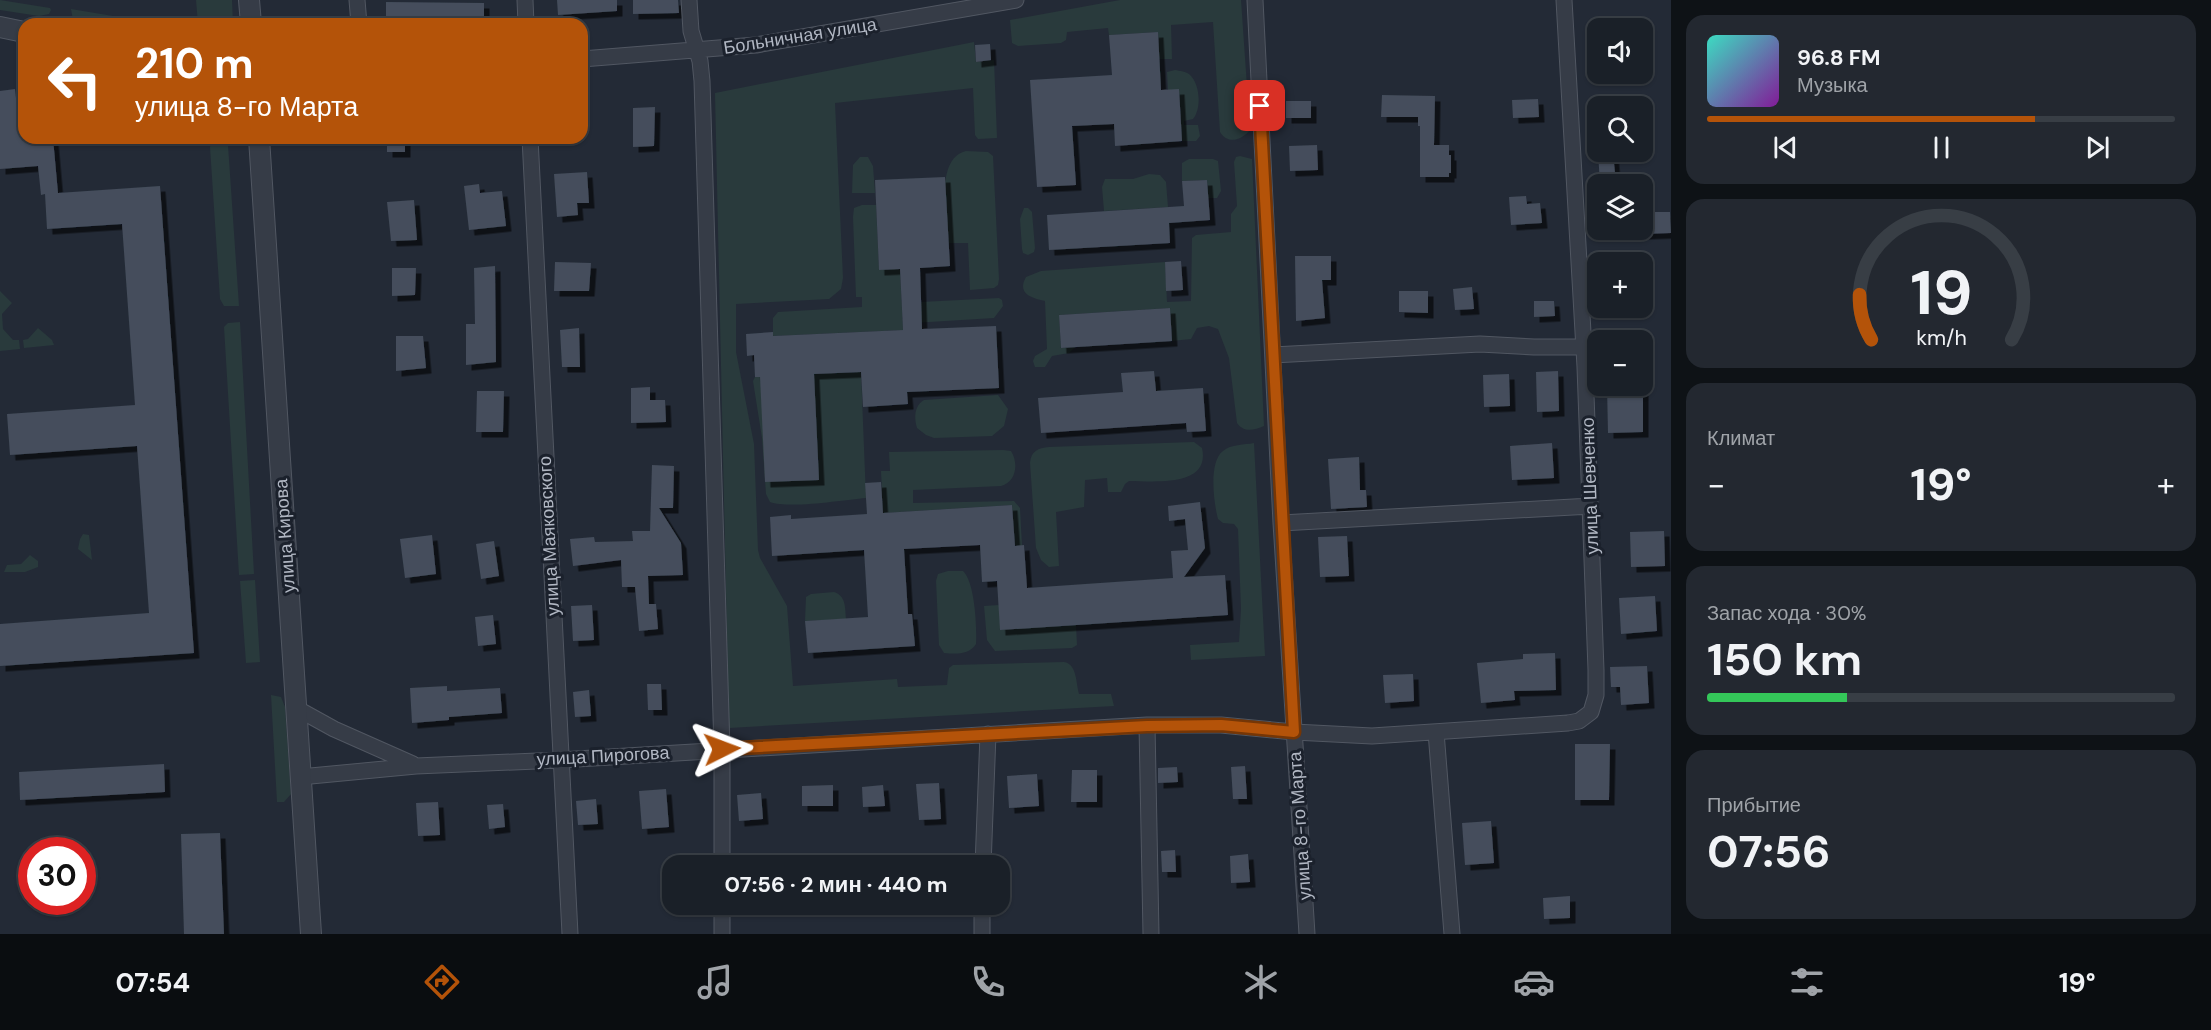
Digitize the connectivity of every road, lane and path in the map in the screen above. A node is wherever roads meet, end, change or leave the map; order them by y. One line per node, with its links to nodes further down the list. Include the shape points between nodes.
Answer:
1 (249, 0): 8 (street)
2 (357, 0): 9 (street)
3 (525, 0): 10 (street)
4 (689, 0): 13 (street, via 691,32)
5 (1016, 0): 13 (street, Больничная улица, via 786,40)
6 (1255, 0): 18 (street, улица 8-го Марта)
7 (1563, 0): 17 (street, улица Шевченко)
8 (250, 18)
9 (358, 18)
10 (526, 18)
11 (0, 27): 12 (street)
12 (18, 31)
13 (697, 50): 14 (street, Больничная улица); 27 (street, via 702,81)
14 (588, 59)
15 (259, 144): 21 (street, улица Кирова)
16 (530, 144): 28 (street, улица Маяковского)
17 (1584, 347): 18 (street, via 1480,344); 19 (street, улица Шевченко)
18 (1273, 355): 20 (street, улица 8-го Марта)
19 (1591, 506): 20 (street); 22 (street, улица Шевченко, via 1596,695)
20 (1281, 524): 24 (street, улица 8-го Марта)
21 (296, 708): 29 (street, улица Пирогова); 30 (street, улица Кирова)
22 (1586, 717): 25 (street, улица Пирогова, via 1568,723)
23 (1147, 726): 24 (street, улица Пирогова, via 1221,725); 26 (street, улица Пирогова); 39 (street)
24 (1294, 732): 25 (street, улица Пирогова, via 1356,736); 40 (street, улица 8-го Марта)
25 (1436, 732): 41 (street)
26 (988, 734): 27 (street, улица Пирогова); 32 (street)
27 (722, 749): 28 (street, улица Пирогова); 31 (street)
28 (560, 760): 29 (street, улица Пирогова); 36 (street, улица Маяковского)
29 (416, 766): 30 (street, улица Пирогова)
30 (300, 777): 35 (street, улица Кирова)
31 (722, 855)
32 (983, 855)
33 (722, 915): 37 (street)
34 (982, 915): 38 (street)
35 (311, 934)
36 (570, 934)
37 (722, 934)
38 (982, 934)
39 (1151, 934)
40 (1307, 934)
41 (1452, 934)

